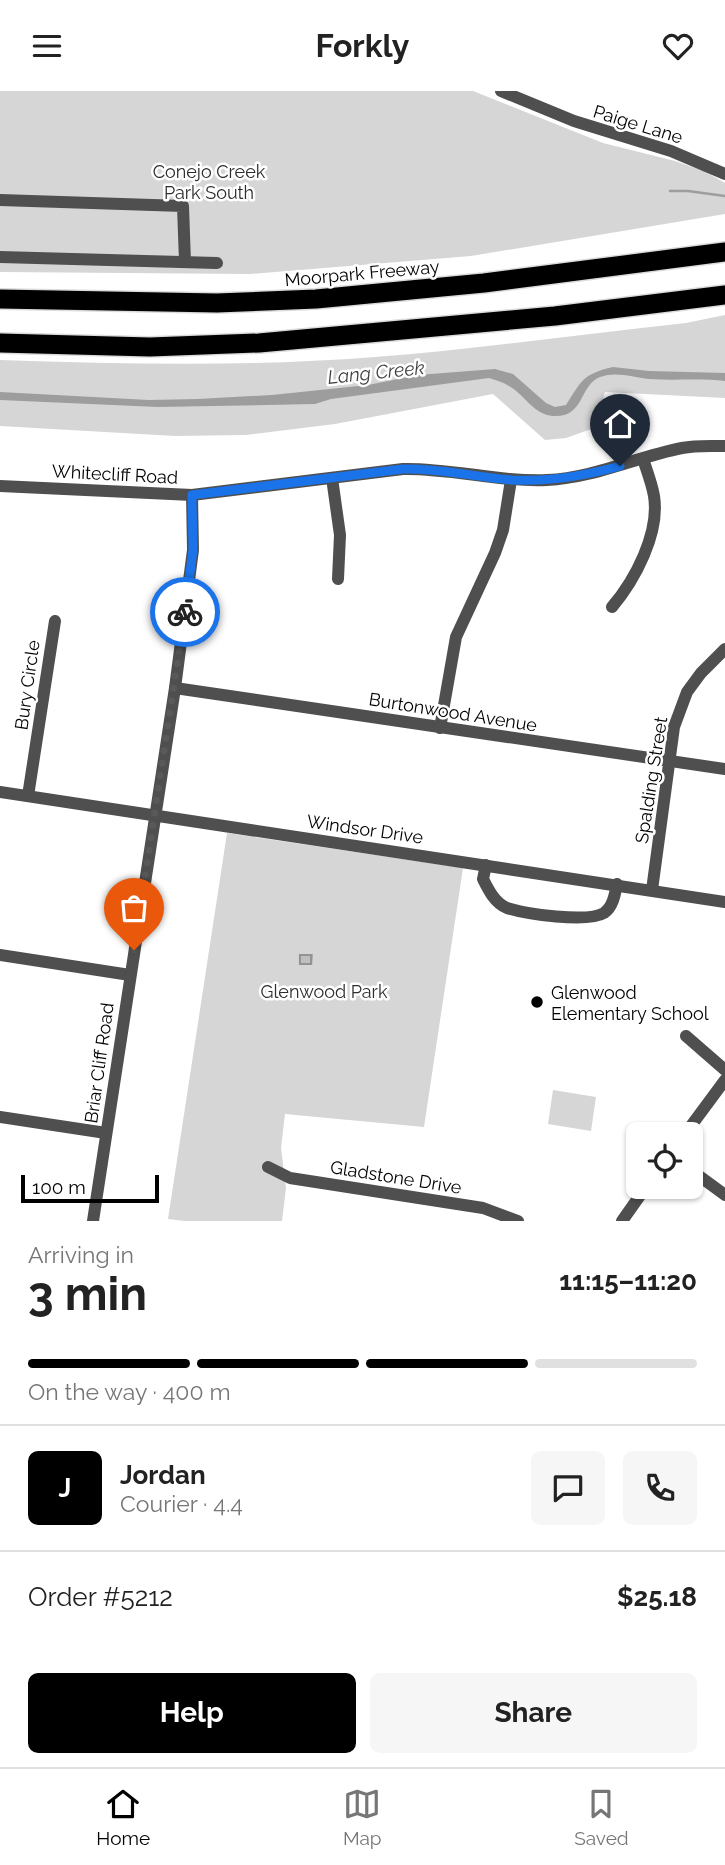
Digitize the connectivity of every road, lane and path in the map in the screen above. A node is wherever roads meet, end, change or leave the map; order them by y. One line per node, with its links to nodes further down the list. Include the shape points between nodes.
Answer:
1 (501, 91): 2 (street, Paige Lane)
2 (725, 174)
3 (0, 200): 6 (street, via 183,206)
4 (725, 252): 9 (highway, Moorpark Freeway, via 316,299 217,303)
5 (0, 257): 6 (street)
6 (185, 262): 7 (street)
7 (217, 263)
8 (725, 295): 10 (highway, via 542,318 270,342 150,347)
9 (0, 298)
10 (0, 343)
11 (725, 446): 12 (street, Whitecliff Road, via 684,447)
12 (643, 459): 14 (street, Whitecliff Road, via 569,478); 18 (street, via 654,498 654,519 635,576)
13 (332, 478): 14 (street, Whitecliff Road, via 421,468); 16 (street, Whitecliff Road); 17 (street, via 340,535)
14 (511, 480): 22 (street, via 495,553 456,637)
15 (0, 486): 16 (street, Whitecliff Road)
16 (192, 495): 21 (street, Briar Cliff Road, via 193,550)
17 (338, 579)
18 (612, 607)
19 (54, 621): 26 (street, Bury Circle)
20 (725, 649): 23 (street, Spalding Street, via 687,692 674,727)
21 (175, 688): 22 (street, Burtonwood Avenue); 27 (street, Briar Cliff Road)
22 (440, 728): 23 (street, Burtonwood Avenue)
23 (670, 762): 24 (street, Burtonwood Avenue); 30 (street, Spalding Street)
24 (725, 769)
25 (0, 792): 26 (street, Windsor Drive)
26 (28, 796): 27 (street, Windsor Drive)
27 (155, 815): 28 (street, Windsor Drive); 33 (street, Briar Cliff Road)
28 (486, 865): 29 (street, Windsor Drive); 29 (street, via 483,879 494,899 506,907 580,920 608,910)
29 (617, 884): 30 (street, Windsor Drive)
30 (652, 890): 31 (street, Windsor Drive)
31 (725, 902)
32 (0, 955): 33 (street)
33 (130, 975): 39 (street, Briar Cliff Road)
34 (686, 1036): 35 (street)
35 (725, 1070)
36 (725, 1080): 38 (street)
37 (0, 1117): 39 (street)
38 (694, 1122)
39 (106, 1133): 44 (street, Briar Cliff Road)
40 (268, 1167): 45 (street, Gladstone Drive, via 290,1178 483,1208)
41 (703, 1179): 42 (street)
42 (725, 1195)
43 (638, 1199): 46 (street)
44 (93, 1221)
45 (518, 1221)
46 (622, 1221)

